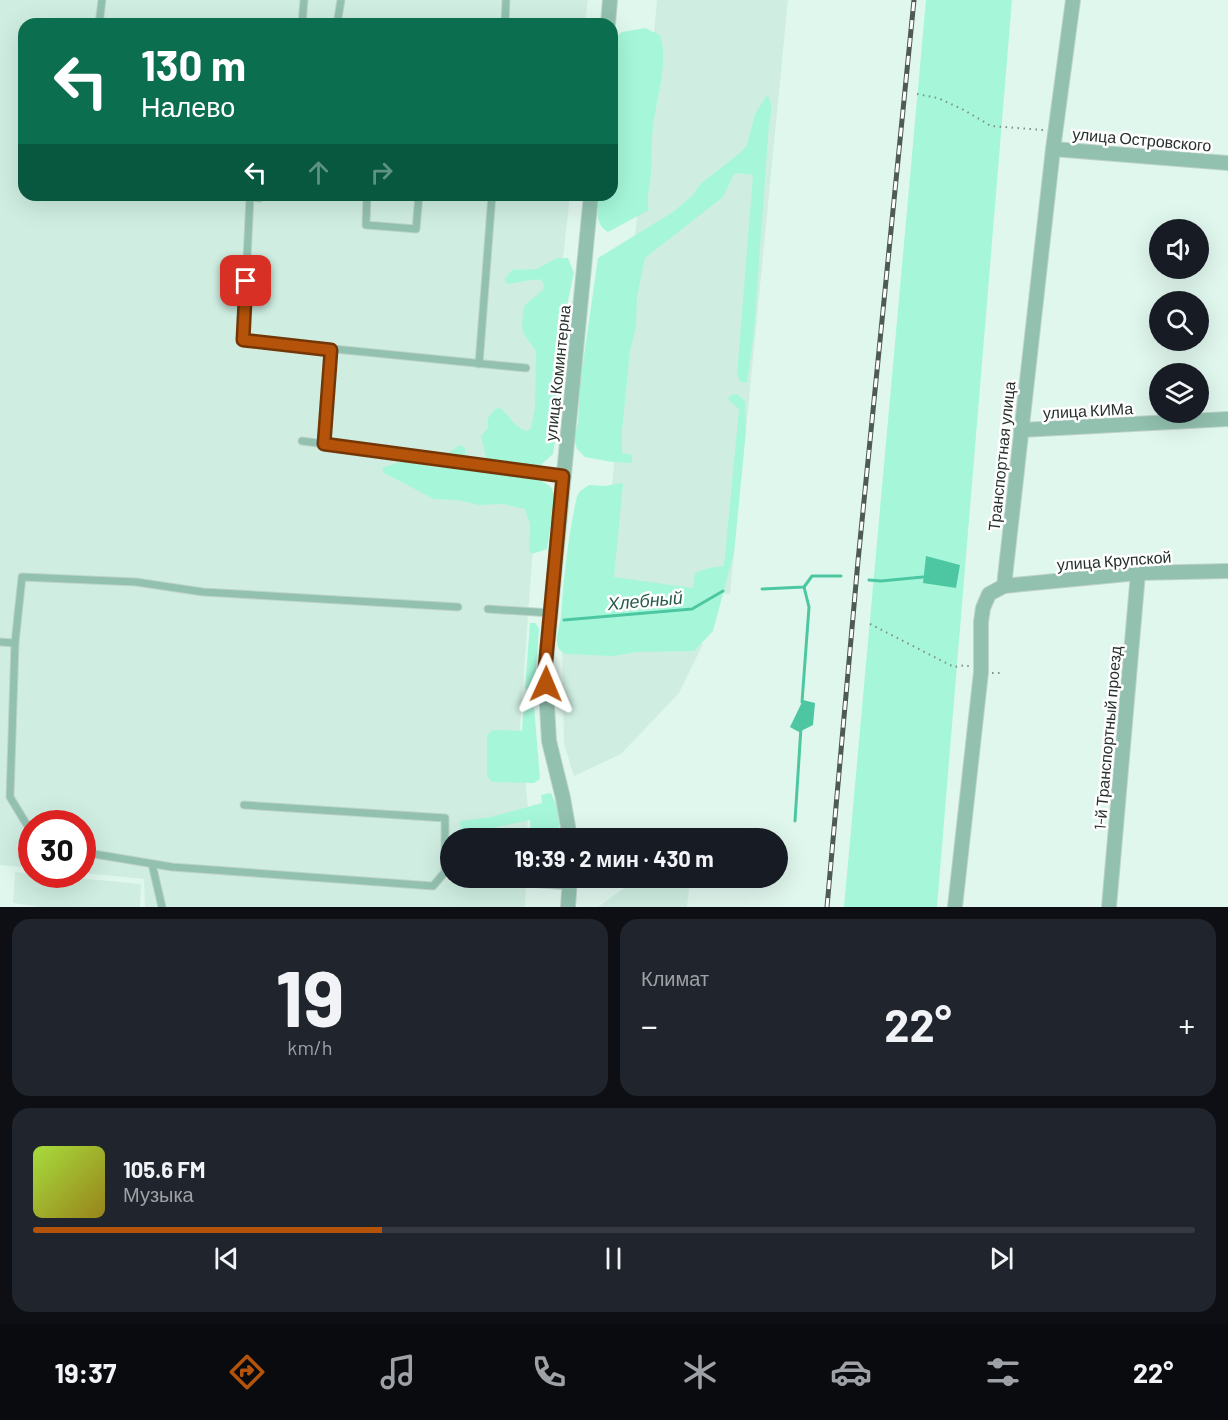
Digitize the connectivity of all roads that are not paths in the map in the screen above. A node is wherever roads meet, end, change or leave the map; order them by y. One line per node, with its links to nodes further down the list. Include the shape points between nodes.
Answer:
1 (102, 0): 7 (lane)
2 (304, 0): 8 (lane)
3 (341, 0): 9 (lane)
4 (506, 0): 10 (lane)
5 (610, 0): 11 (street)
6 (1073, 0): 12 (street, Транспортная улица)
7 (100, 18)
8 (302, 18)
9 (338, 18)
10 (504, 18)
11 (608, 18)
12 (1053, 149): 13 (street, улица Островского); 23 (street, Транспортная улица)
13 (1228, 163)
14 (250, 201): 19 (lane, via 243,340)
15 (367, 201): 16 (lane, via 366,225 416,229)
16 (418, 201)
17 (492, 201): 20 (lane)
18 (590, 201): 26 (street, улица Коминтерна)
19 (331, 350): 20 (lane); 25 (lane)
20 (479, 364): 21 (lane)
21 (526, 368)
22 (1228, 419): 23 (street, улица КИМа)
23 (1021, 430): 29 (street, Транспортная улица)
24 (302, 441): 25 (lane)
25 (324, 444): 26 (lane)
26 (563, 476): 32 (street, улица Коминтерна)
27 (1228, 571): 28 (street, улица Крупской)
28 (1138, 573): 29 (street, улица Крупской); 44 (street, 1-й Транспортный проезд)
29 (1004, 586): 43 (street, via 989,594 983,608 981,672)
30 (458, 607): 34 (lane, via 22,577)
31 (489, 609): 32 (lane)
32 (551, 613): 37 (street, улица Коминтерна, via 545,670 549,741)
33 (0, 642): 34 (lane)
34 (15, 643): 36 (lane, via 10,797)
35 (244, 805): 39 (lane, via 445,818 445,872 433,886)
36 (18, 810)
37 (568, 828)
38 (96, 854): 39 (lane)
39 (152, 864): 41 (lane)
40 (570, 888): 42 (street)
41 (162, 907)
42 (568, 907)
43 (956, 907)
44 (1109, 907)

